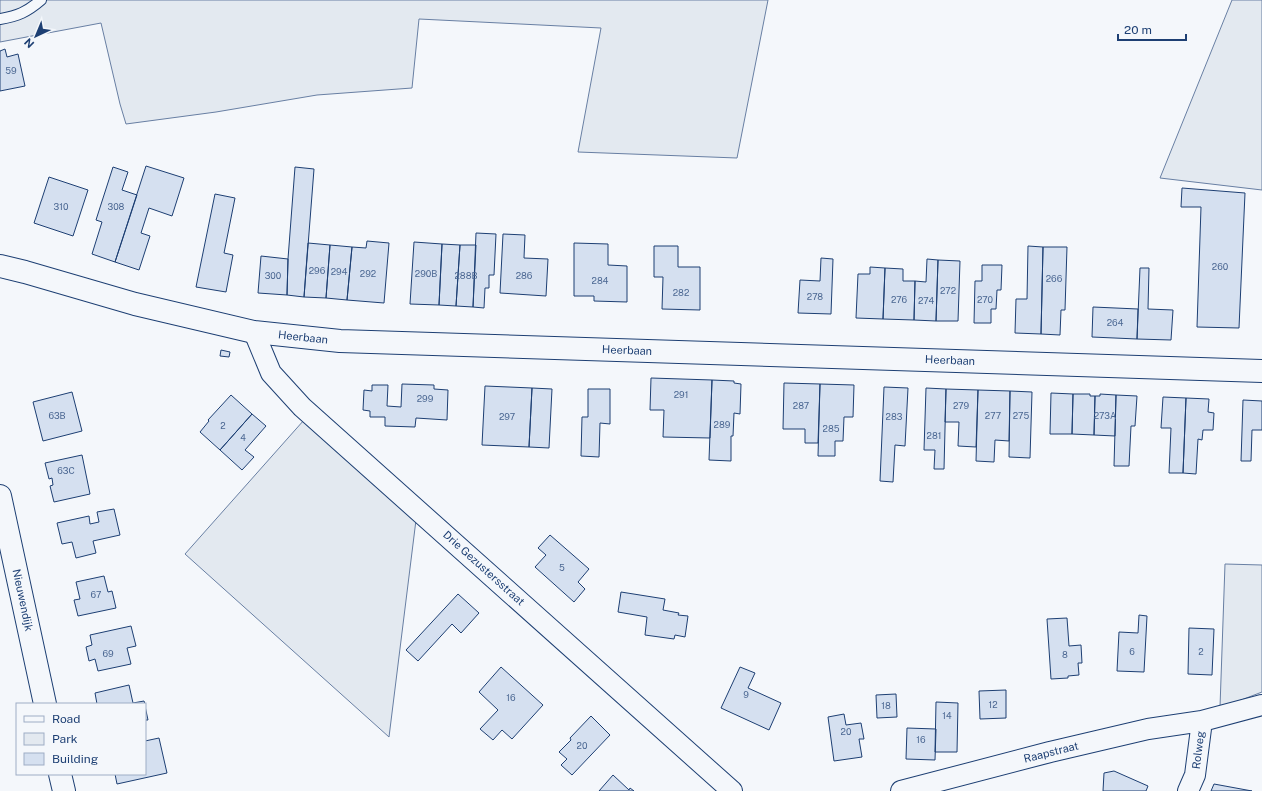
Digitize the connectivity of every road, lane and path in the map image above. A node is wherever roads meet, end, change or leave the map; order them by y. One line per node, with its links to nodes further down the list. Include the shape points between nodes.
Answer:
1 (40, 0): 2 (lane, via 21,14)
2 (0, 19)
3 (0, 266): 4 (street, Heerbaan, via 135,304)
4 (254, 332): 5 (street, Heerbaan, via 340,341); 12 (street, Drie Gezustersstraat, via 271,373 302,406)
5 (1262, 371)
6 (0, 496): 7 (street, Nieuwendijk)
7 (45, 703)
8 (1262, 705): 9 (street, Rolweg)
9 (1202, 721): 13 (street, Raapstraat, via 1133,732); 14 (street, Rolweg, via 1195,775)
10 (60, 775): 11 (street)
11 (64, 791)
12 (732, 791)
13 (901, 791)
14 (1188, 791)

